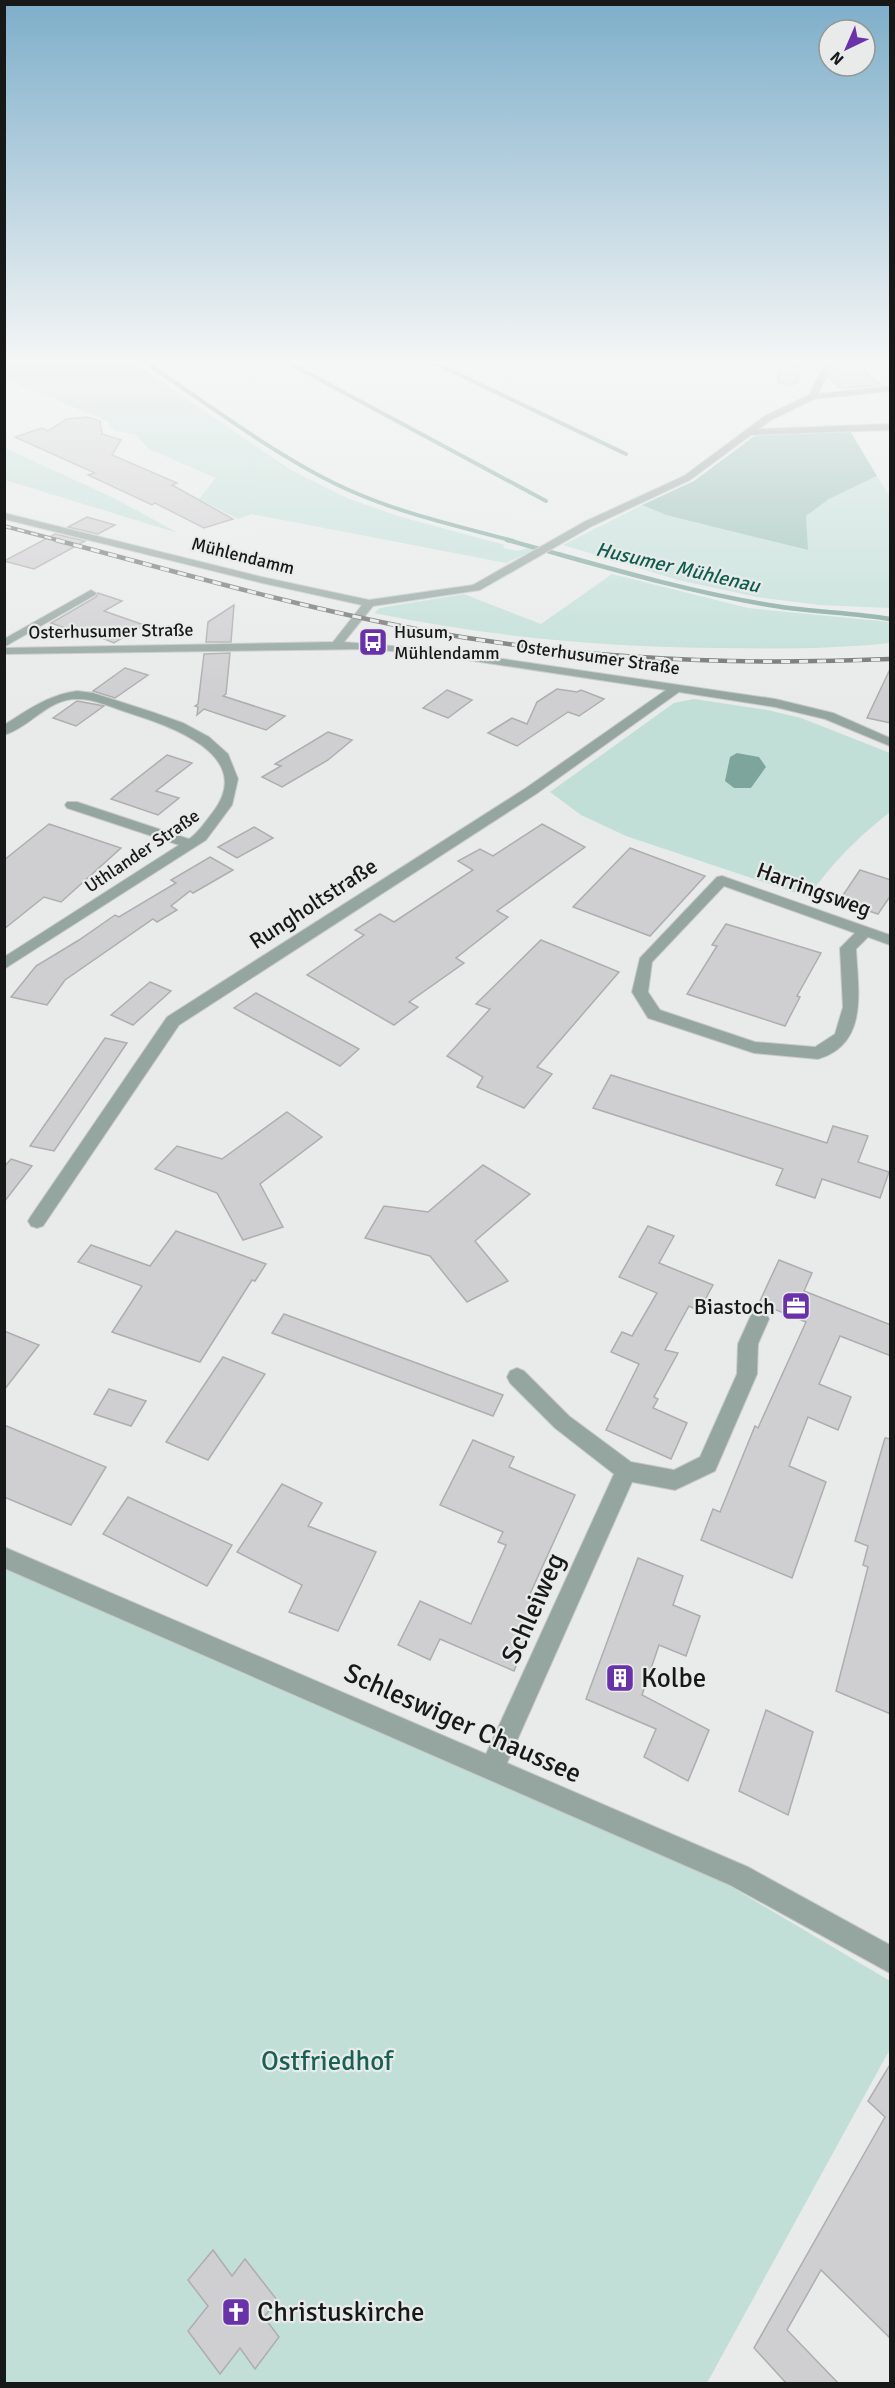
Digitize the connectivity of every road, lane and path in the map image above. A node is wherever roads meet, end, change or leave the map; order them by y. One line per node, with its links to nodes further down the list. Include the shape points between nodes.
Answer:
1 (692, 474): 4 (street, Mühlendamm, via 588,524 476,588)
2 (4, 516): 4 (street, Mühlendamm)
3 (91, 593): 5 (street)
4 (369, 603): 6 (street)
5 (4, 644)
6 (336, 645): 7 (street, Osterhusumer Straße); 8 (street, Osterhusumer Straße, via 441,653)
7 (4, 651)
8 (678, 687): 10 (street, Osterhusumer Straße, via 811,711); 16 (street, Rungholtstraße, via 531,791 173,1021)
9 (4, 732): 12 (street, Uthlander Straße, via 63,695 77,694 196,733 213,744 231,768 233,785 219,819)
10 (891, 742)
11 (72, 805): 12 (street)
12 (190, 844): 15 (street, Uthlander Straße)
13 (866, 931): 13 (street, Harringsweg, via 722,880 645,961 640,992 654,1014 754,1047 818,1053 842,1037 851,1007 848,948); 14 (street, Harringsweg)
14 (891, 940)
15 (4, 964)
16 (37, 1221)
17 (759, 1318): 19 (street, via 748,1344 747,1374 708,1464 675,1480)
18 (517, 1377): 19 (street, via 562,1422)
19 (626, 1471): 21 (street, Schleiweg)
20 (4, 1557): 21 (street, Schleswiger Chaussee)
21 (492, 1768): 22 (street, Schleswiger Chaussee, via 739,1876)
22 (891, 1959)

